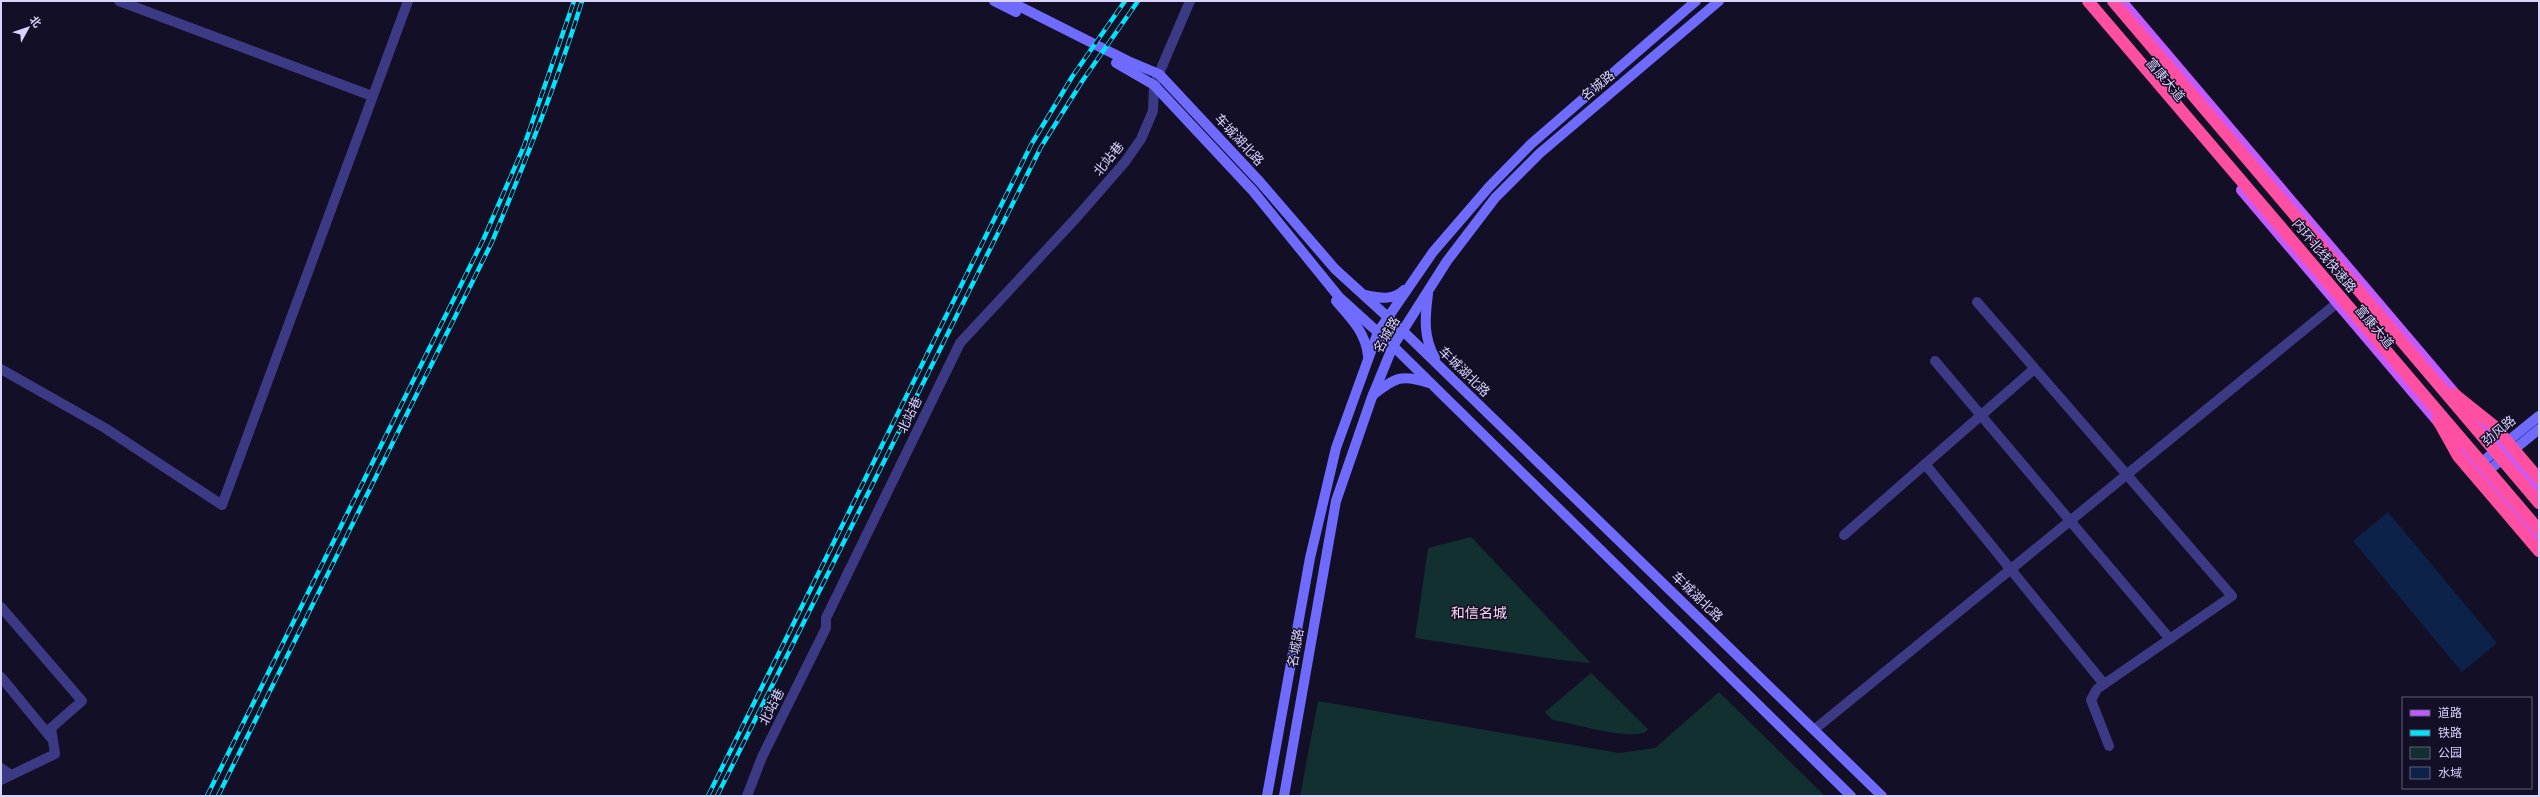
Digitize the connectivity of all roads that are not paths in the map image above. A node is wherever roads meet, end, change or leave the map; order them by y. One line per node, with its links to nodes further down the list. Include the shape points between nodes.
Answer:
1 (119, 1): 14 (street)
2 (408, 1): 14 (street)
3 (994, 1): 13 (main road, 车城湖北路, via 1126,68)
4 (1009, 1): 12 (main road, 车城湖北路)
5 (1190, 1): 12 (street)
6 (1696, 1): 16 (main road, 名城路, via 1531,144 1489,187 1433,252)
7 (1719, 1): 17 (main road, 名城路, via 1540,153 1496,198)
8 (2081, 1): 20 (main road, 富康大道)
9 (2088, 1): 25 (highway, 内环北线快速路, bridge)
10 (2113, 1): 22 (highway, 内环北线快速路, bridge)
11 (2122, 1): 37 (main road, 富康大道)
12 (1159, 74): 13 (street); 18 (main road, 车城湖北路, via 1260,182 1335,269)
13 (1154, 85): 15 (main road, 车城湖北路); 62 (street, 北站巷, via 1153,111 1141,139 1125,162 960,343 826,618 826,628 762,757)
14 (372, 96): 29 (street, via 222,505 105,428)
15 (1253, 191): 24 (main road, 车城湖北路, via 1339,297); 27 (main road, via 1253,201 1358,327 1367,342)
16 (1410, 285): 18 (main road, via 1397,296 1381,299); 21 (main road, 名城路)
17 (1428, 290): 23 (main road, 名城路); 30 (main road, via 1424,323 1429,348)
18 (1364, 295): 21 (main road, 车城湖北路)
19 (1977, 302): 31 (street)
20 (2337, 303): 40 (main road, 富康大道); 41 (street)
21 (1388, 316): 23 (main road, 车城湖北路); 24 (main road, 名城路)
22 (2392, 329): 43 (highway, bridge, via 2454,395 2494,426); 45 (highway, 内环北线快速路, bridge)
23 (1403, 331): 26 (main road, 名城路); 30 (main road, 车城湖北路)
24 (1378, 332): 26 (main road, 车城湖北路); 27 (main road, 名城路)
25 (2377, 340): 47 (highway, 内环北线快速路, bridge); 50 (highway, bridge, via 2434,413 2458,456)
26 (1393, 346): 32 (main road, 车城湖北路); 33 (main road, 名城路)
27 (1369, 358): 63 (main road, 名城路, via 1336,448 1313,544)
28 (1935, 361): 34 (street)
29 (1, 369)
30 (1443, 369): 56 (main road, 车城湖北路)
31 (2034, 369): 34 (street); 41 (street)
32 (1432, 384): 33 (main road, via 1409,376 1386,384); 65 (main road, 车城湖北路)
33 (1372, 396): 64 (main road, 名城路, via 1336,501)
34 (1982, 415): 39 (street); 46 (street)
35 (2539, 416): 37 (main road, 劲风路)
36 (2539, 429): 38 (main road, 劲风路)
37 (2500, 446): 38 (main road, 富康大道); 40 (main road, 劲风路)
38 (2507, 454): 42 (main road, 劲风路); 44 (main road, 富康大道)
39 (1925, 464): 48 (street); 51 (street)
40 (2476, 467): 42 (main road, 富康大道)
41 (2126, 475): 46 (street); 53 (street, via 2232,596)
42 (2483, 475): 49 (main road, 富康大道)
43 (2539, 479)
44 (2539, 492)
45 (2539, 503)
46 (2069, 522): 51 (street); 53 (street)
47 (2539, 530)
48 (1844, 535)
49 (2539, 541)
50 (2539, 551)
51 (2010, 570): 55 (street); 56 (street)
52 (1, 607): 57 (street, via 82,701 51,728)
53 (2170, 638): 55 (street)
54 (1, 677): 57 (street)
55 (2104, 684): 58 (street, via 2097,689 2091,700)
56 (1815, 729): 66 (main road, 车城湖北路)
57 (53, 740): 60 (street, via 55,754)
58 (2109, 746)
59 (1, 768): 60 (street)
60 (11, 775): 61 (street)
61 (1, 780)
62 (747, 796)
63 (1267, 796)
64 (1284, 796)
65 (1851, 796)
66 (1882, 796)

